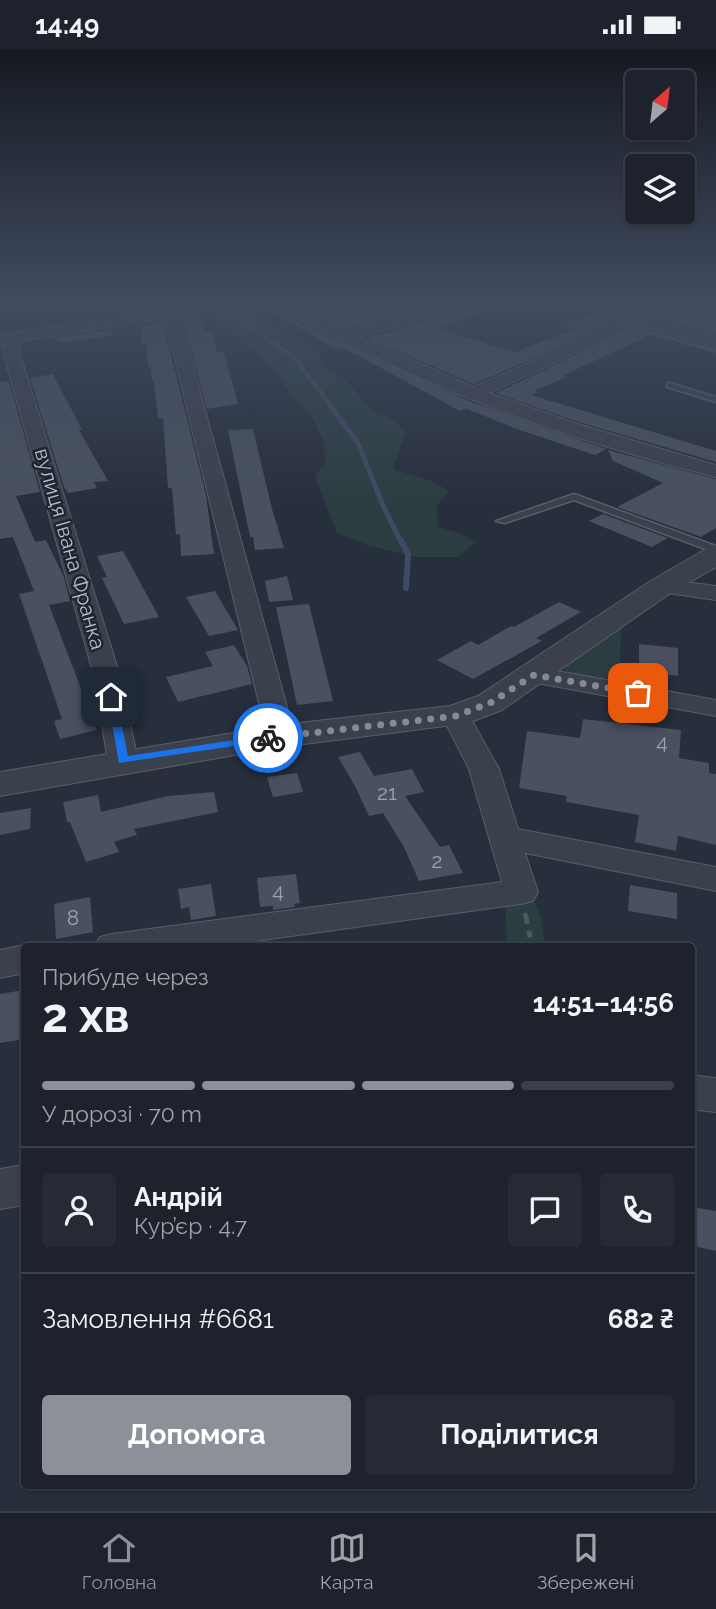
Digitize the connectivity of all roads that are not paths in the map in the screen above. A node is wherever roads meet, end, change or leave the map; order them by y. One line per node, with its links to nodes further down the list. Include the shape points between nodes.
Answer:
1 (17, 370): 17 (street, вулиця Івана Франка, via 107,676)
2 (185, 370): 16 (street)
3 (420, 370): 6 (street)
4 (522, 370): 6 (street)
5 (670, 385): 7 (lane)
6 (472, 394): 8 (street)
7 (716, 400)
8 (716, 471)
9 (501, 521): 10 (lane, via 574,497)
10 (716, 553): 11 (street)
11 (662, 586): 12 (street); 13 (street)
12 (716, 593)
13 (534, 675): 14 (street); 15 (street, via 490,703)
14 (716, 708)
15 (456, 716): 16 (street); 19 (street, via 484,768)
16 (281, 736): 17 (street)
17 (123, 761): 18 (street)
18 (0, 784)
19 (506, 838): 20 (street); 21 (street, via 521,892)
20 (716, 879)
21 (142, 943)
22 (21, 960): 23 (street)
23 (0, 964)
24 (695, 1092): 25 (street)
25 (716, 1095)
26 (21, 1186): 27 (street)
27 (0, 1189)

